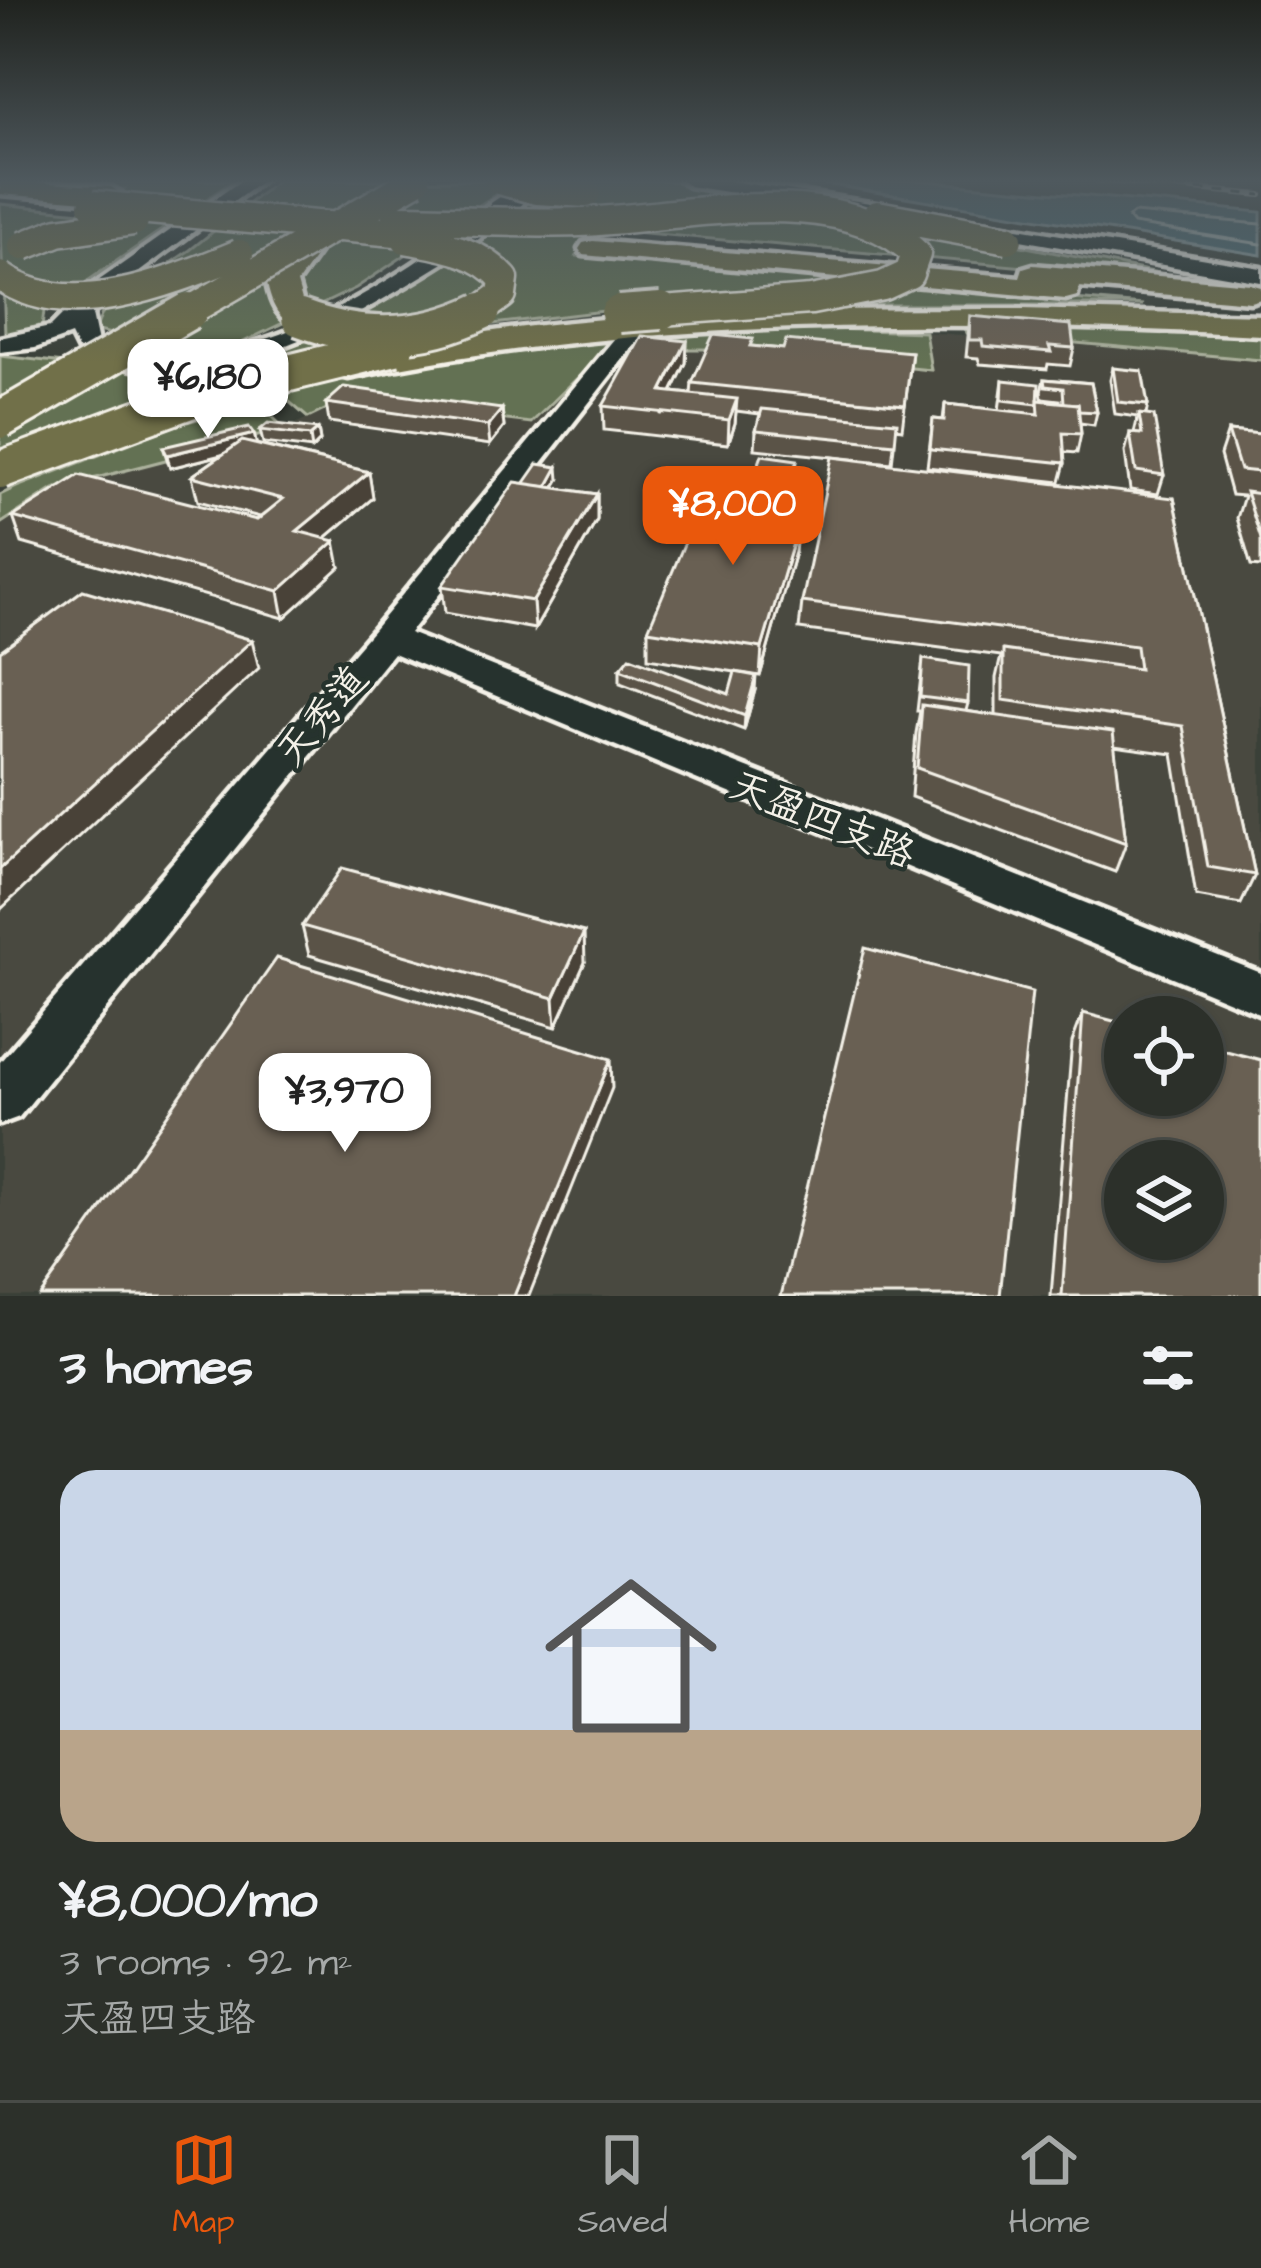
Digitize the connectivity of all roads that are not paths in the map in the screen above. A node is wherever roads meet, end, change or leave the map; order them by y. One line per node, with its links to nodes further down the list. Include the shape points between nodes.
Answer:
1 (39, 240): 15 (highway, bridge, via 22,246)
2 (170, 240): 19 (street, via 99,291)
3 (268, 240): 15 (highway, bridge, via 190,274 92,295 31,293)
4 (276, 240): 26 (highway, bridge)
5 (279, 240): 28 (highway, bridge)
6 (297, 240): 7 (highway, bridge, via 282,290 295,315 326,328 440,327 480,313 505,289 497,269 475,256)
7 (409, 240)
8 (457, 240): 24 (street, via 328,320)
9 (555, 240): 14 (highway, bridge)
10 (577, 240): 14 (highway, bridge)
11 (907, 240): 20 (highway, bridge, via 916,254 909,274 872,290)
12 (1015, 240): 17 (highway, bridge)
13 (1053, 240): 16 (street)
14 (598, 243): 17 (highway); 18 (highway)
15 (0, 272)
16 (1261, 275)
17 (1261, 290)
18 (1261, 310): 20 (highway, bridge)
19 (82, 317): 22 (street, via 57,335); 23 (street, via 84,342)
20 (628, 320): 21 (highway); 27 (highway, via 469,343); 29 (highway, bridge, via 494,329 253,379); 30 (street, 天秀道)
21 (1261, 325)
22 (0, 347): 23 (street)
23 (98, 352): 25 (street)
24 (256, 352): 25 (street); 27 (street, via 228,375)
25 (150, 364): 27 (street)
26 (0, 393)
27 (232, 397)
28 (0, 420)
29 (0, 470)
30 (387, 637): 31 (street, 天盈四支路); 32 (street, 天秀道)
31 (1261, 994)
32 (0, 1100)

